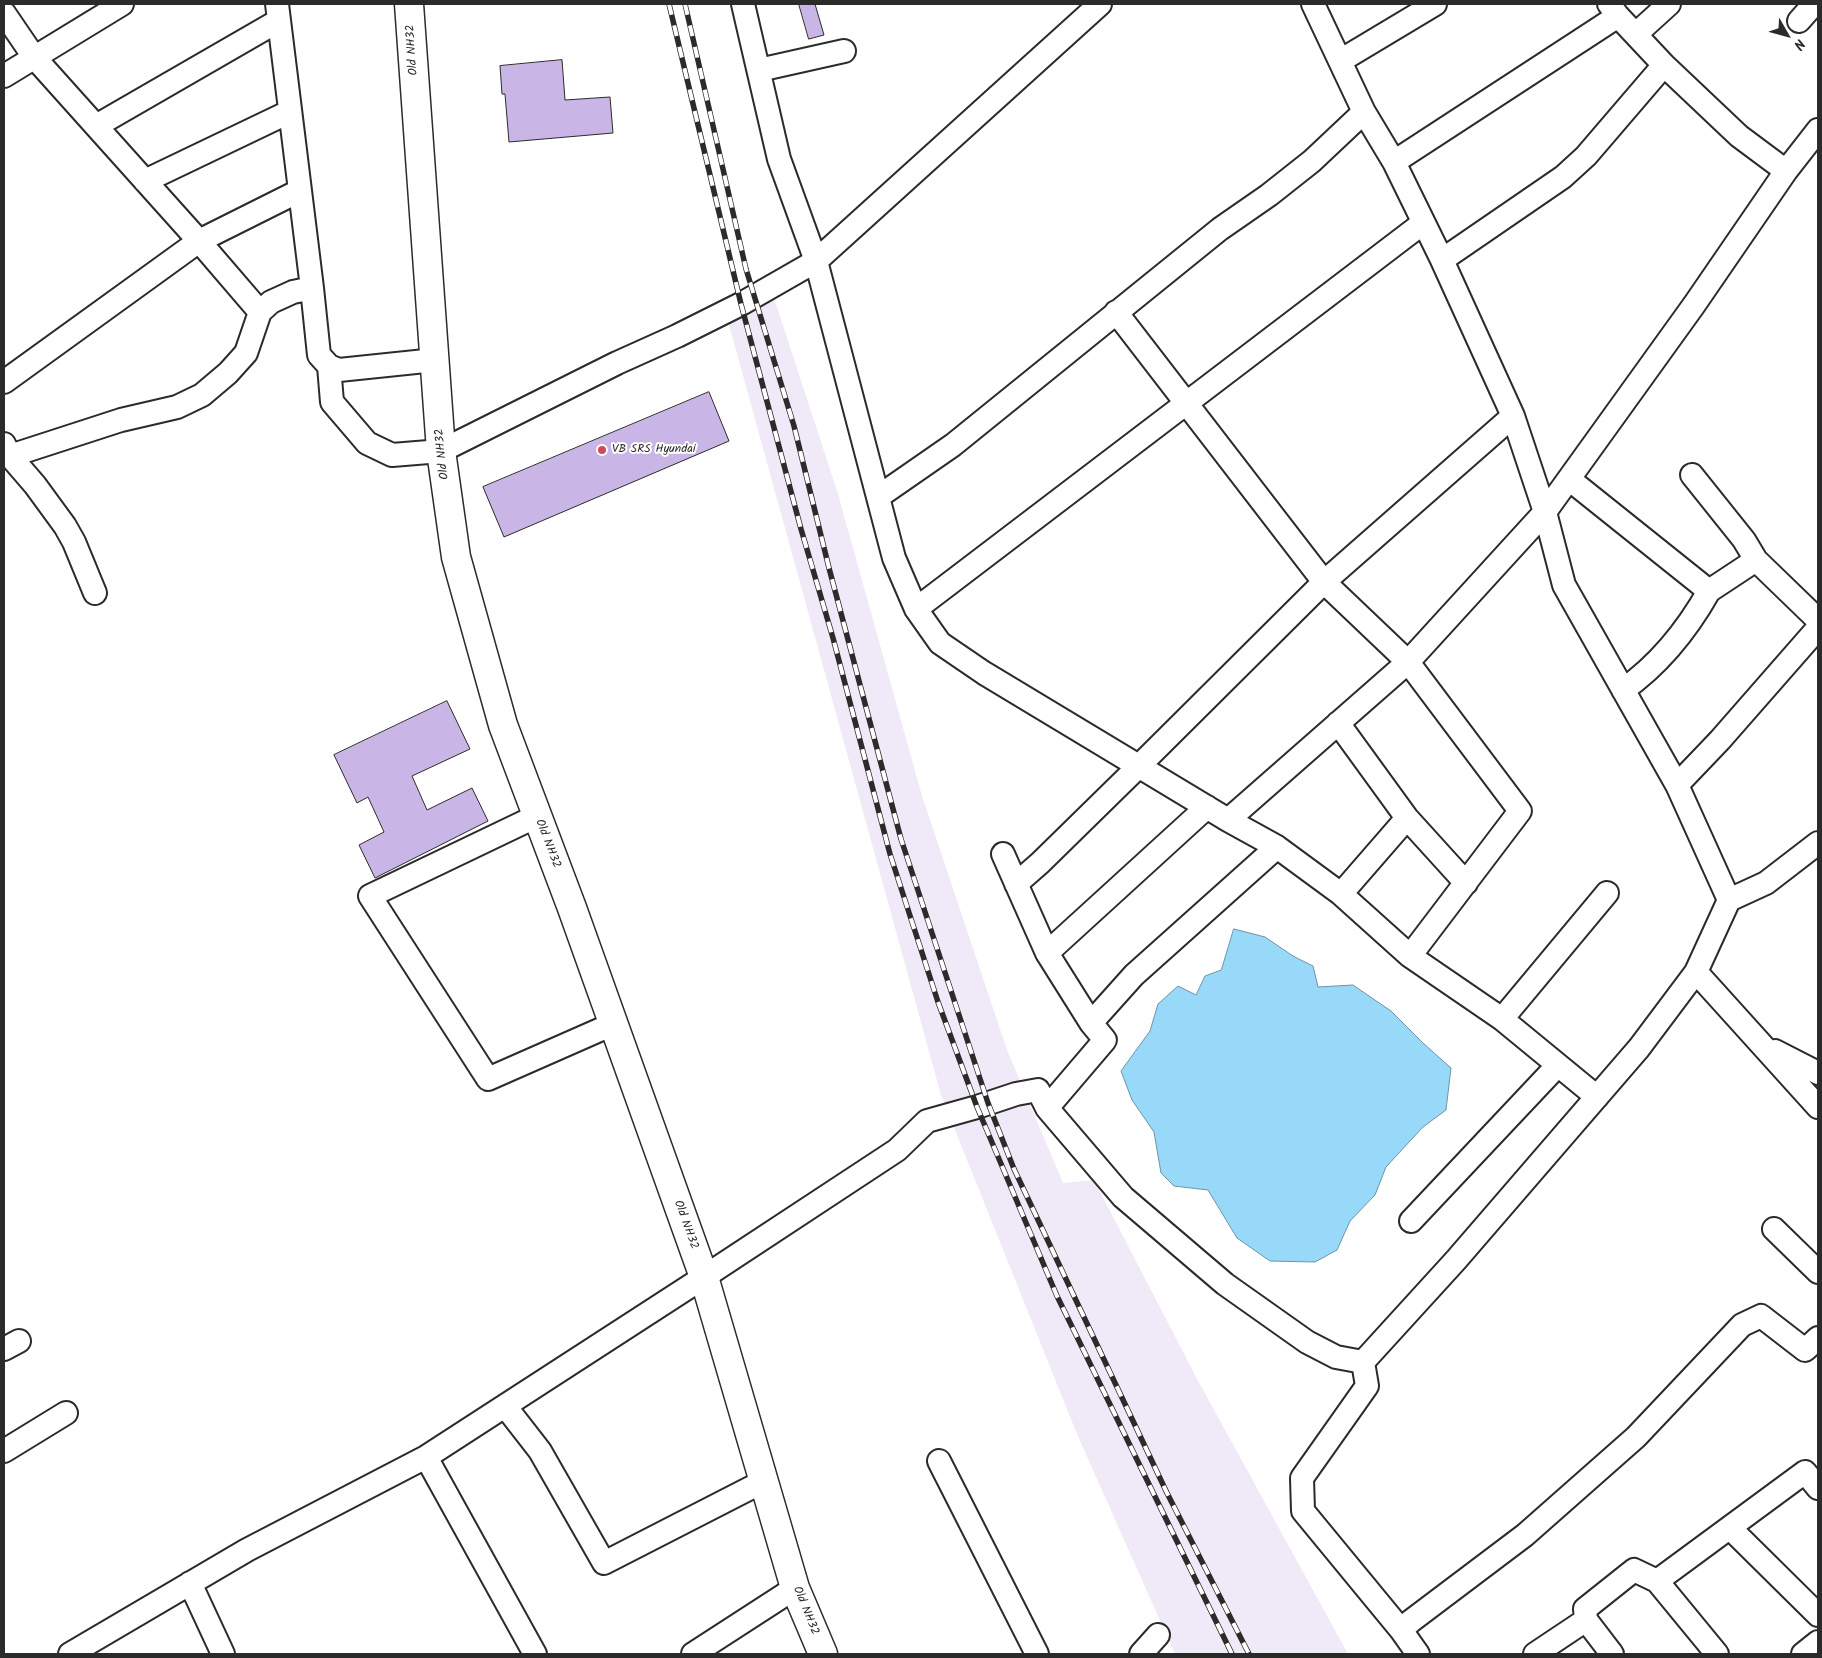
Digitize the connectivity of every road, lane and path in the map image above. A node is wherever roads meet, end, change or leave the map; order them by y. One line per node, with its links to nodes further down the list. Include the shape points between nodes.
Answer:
1 (122, 4): 15 (street)
2 (409, 4): 35 (main road, Old NH32)
3 (743, 4): 18 (street)
4 (1100, 4): 31 (street)
5 (1312, 4): 16 (street)
6 (1434, 4): 16 (street)
7 (1669, 4): 13 (street)
8 (1814, 4): 12 (street)
9 (1614, 10): 13 (street); 24 (street)
10 (278, 12): 20 (street); 22 (street)
11 (4, 13): 15 (street)
12 (1799, 21)
13 (1636, 34): 17 (street)
14 (844, 51): 18 (street)
15 (34, 57): 19 (street); 22 (street)
16 (1340, 61): 21 (street)
17 (1664, 65): 25 (street, via 1739,136); 30 (street, via 1586,156 1563,177)
18 (759, 70): 31 (street, via 780,159)
19 (4, 76)
20 (289, 112): 26 (street); 27 (street)
21 (1364, 112): 24 (street); 34 (street, via 1312,161)
22 (96, 126): 26 (street)
23 (1817, 134): 25 (street)
24 (1394, 162): 28 (street)
25 (1786, 171): 43 (street)
26 (145, 181): 29 (street)
27 (299, 191): 29 (street); 32 (street)
28 (1423, 223): 30 (street); 38 (street)
29 (199, 241): 33 (street); 37 (street)
30 (1442, 260): 39 (street)
31 (816, 261): 41 (street, via 741,304); 44 (street)
32 (312, 288): 33 (street, via 271,302); 36 (street, via 319,355)
33 (260, 312): 40 (street, via 246,353 202,395 177,408)
34 (1116, 312): 38 (street); 44 (street, via 953,445)
35 (435, 360): 36 (street, via 339,370); 41 (main road, Old NH32)
36 (329, 366): 41 (street, via 332,402 367,443 392,456)
37 (4, 382)
38 (1186, 403): 47 (street); 50 (street)
39 (1513, 416): 45 (street); 47 (street)
40 (7, 450): 49 (street, via 65,526)
41 (441, 451): 59 (main road, Old NH32, via 456,557 503,726)
42 (1692, 475): 46 (street)
43 (1570, 479): 45 (street); 48 (street)
44 (878, 497): 50 (street, via 894,558)
45 (1545, 512): 53 (street); 54 (street, via 1564,585)
46 (1756, 560): 48 (street); 51 (street)
47 (1324, 582): 53 (street); 56 (street)
48 (1709, 591): 54 (street, via 1683,632 1656,664)
49 (95, 593)
50 (916, 609): 56 (street, via 940,644)
51 (1818, 620)
52 (1818, 628): 57 (street)
53 (1408, 662): 55 (street); 65 (street, via 1520,811)
54 (1623, 690): 57 (street)
55 (1338, 724): 60 (street); 61 (street)
56 (1140, 766): 58 (street); 66 (street)
57 (1677, 785): 69 (street)
58 (1207, 808): 61 (street); 70 (street)
59 (537, 816): 75 (main road, Old NH32); 75 (street, via 370,896 488,1079)
60 (1407, 818): 65 (street); 68 (street)
61 (1228, 820): 63 (street)
62 (1818, 843): 69 (street, via 1766,883)
63 (1277, 847): 68 (street); 74 (street, via 1134,975)
64 (1003, 854): 66 (street)
65 (1466, 883): 71 (street)
66 (1016, 884): 70 (street)
67 (1607, 893): 73 (street)
68 (1341, 894): 71 (street)
69 (1729, 900): 72 (street)
70 (1047, 954): 74 (street)
71 (1410, 956): 73 (street)
72 (1696, 972): 76 (street); 79 (street, via 1639,1048)
73 (1502, 1019): 77 (street)
74 (1091, 1023): 81 (street, via 1105,1040)
75 (613, 1024): 85 (main road, Old NH32)
76 (1761, 1044): 78 (street); 80 (street)
77 (1558, 1065): 79 (street); 82 (street)
78 (1818, 1073)
79 (1597, 1097): 87 (street)
80 (1818, 1107)
81 (1047, 1108): 85 (street, via 1038,1090 926,1121 897,1150); 87 (street, via 1123,1197 1225,1284 1307,1342 1336,1357)
82 (1411, 1221)
83 (1774, 1228): 84 (street)
84 (1818, 1272)
85 (704, 1278): 88 (street); 93 (main road, Old NH32)
86 (1818, 1338): 101 (street, via 1805,1350 1761,1316 1742,1325 1636,1437 1525,1534)
87 (1363, 1362): 101 (street, via 1367,1386 1302,1478 1303,1511)
88 (505, 1406): 91 (street); 93 (street, via 540,1451 604,1563)
89 (66, 1413): 90 (street)
90 (4, 1451)
91 (426, 1457): 97 (street); 106 (street)
92 (939, 1460): 109 (street)
93 (764, 1481): 98 (main road, Old NH32)
94 (1818, 1488): 95 (street, via 1804,1472)
95 (1730, 1528): 96 (street); 99 (street)
96 (1657, 1581): 100 (street, via 1634,1570 1585,1609); 114 (street)
97 (190, 1583): 104 (street); 105 (street)
98 (795, 1588): 107 (street); 108 (main road, Old NH32)
99 (1818, 1615)
100 (1586, 1620): 112 (street); 113 (street)
101 (1401, 1630): 111 (street)
102 (1158, 1635): 110 (street)
103 (1818, 1642): 115 (street)
104 (70, 1654)
105 (222, 1654)
106 (534, 1654)
107 (693, 1654)
108 (823, 1654)
109 (1037, 1654)
110 (1141, 1654)
111 (1418, 1654)
112 (1536, 1654)
113 (1612, 1654)
114 (1717, 1654)
115 (1802, 1654)

